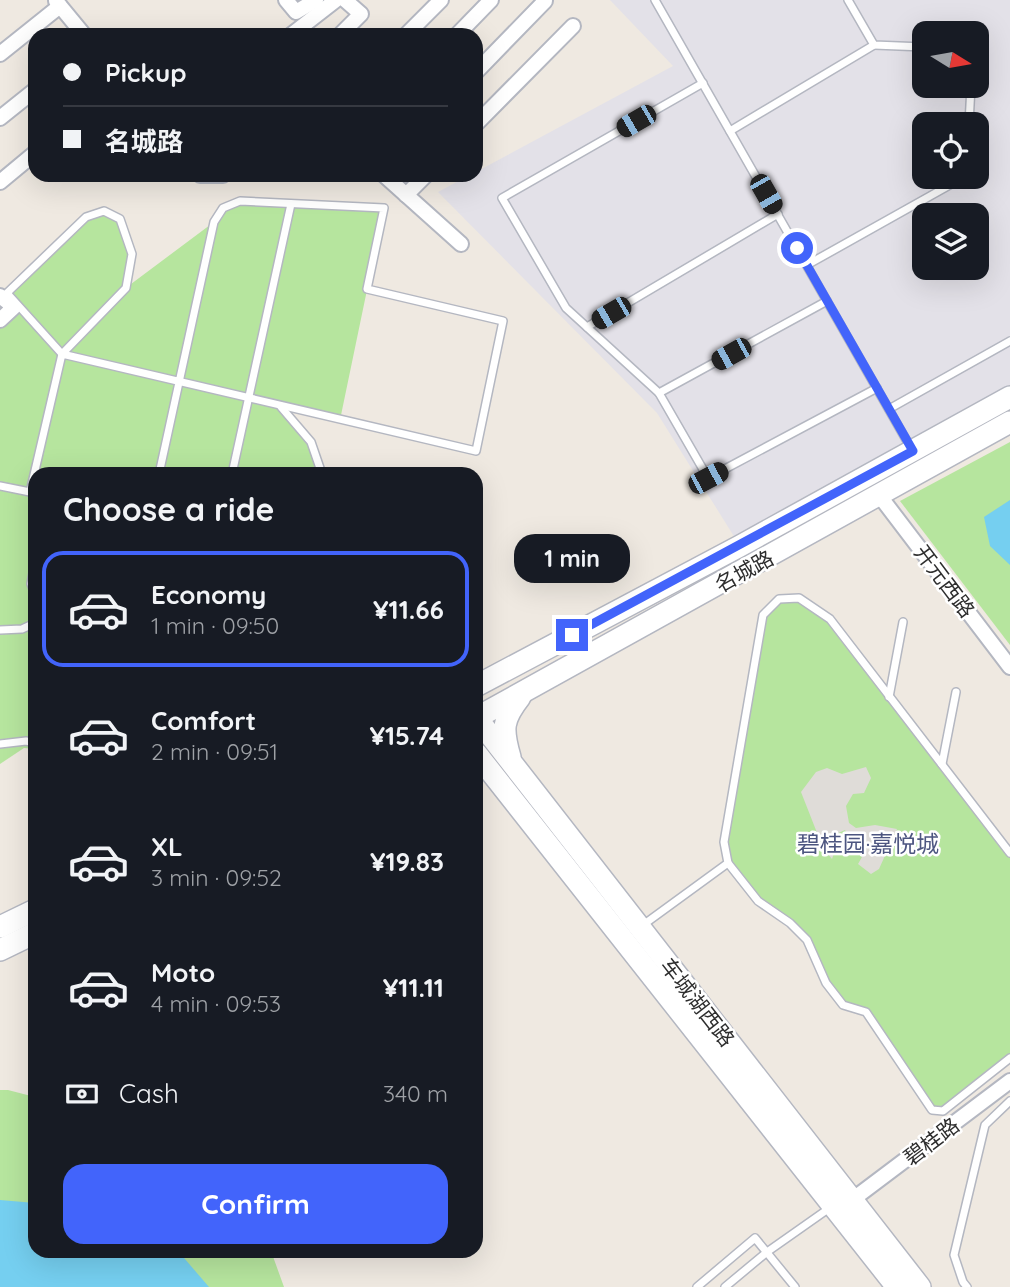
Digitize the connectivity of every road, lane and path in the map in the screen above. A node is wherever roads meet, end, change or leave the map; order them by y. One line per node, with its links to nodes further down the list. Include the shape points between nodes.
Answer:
1 (286, 0): 2 (street, via 296,12)
2 (316, 0)
3 (336, 0): 14 (street)
4 (345, 0): 15 (street, via 361,14)
5 (441, 0): 16 (street)
6 (491, 0): 17 (street)
7 (655, 0): 23 (lane)
8 (848, 0): 19 (lane)
9 (545, 1): 22 (street)
10 (57, 3): 12 (street); 13 (street)
11 (573, 26): 25 (street)
12 (29, 28)
13 (79, 28)
14 (300, 28)
15 (347, 28)
16 (413, 28)
17 (464, 28)
18 (28, 29): 21 (street)
19 (874, 45): 20 (lane); 27 (lane)
20 (912, 47)
21 (0, 54)
22 (483, 65)
23 (703, 83): 27 (lane); 41 (lane, via 502,198 566,308)
24 (28, 96): 26 (street)
25 (483, 117)
26 (0, 118)
27 (730, 131): 35 (lane)
28 (28, 159): 29 (street)
29 (0, 181)
30 (392, 182): 33 (street)
31 (419, 182): 33 (street)
32 (943, 189): 37 (lane)
33 (406, 195): 36 (street)
34 (291, 204): 44 (lane, via 240,201 223,208 214,222); 48 (lane); 49 (lane, via 384,208 367,289 503,321 476,451)
35 (778, 214): 37 (lane); 41 (lane)
36 (461, 244)
37 (807, 265): 39 (lane)
38 (0, 296): 40 (street, via 14,307)
39 (827, 301): 45 (lane); 46 (lane)
40 (0, 320)
41 (587, 327): 46 (lane)
42 (1010, 341): 50 (lane)
43 (62, 354): 43 (lane, via 7,293 86,217 104,211 120,219 132,254 126,288); 44 (lane); 53 (lane)
44 (179, 383): 48 (lane); 54 (lane)
45 (877, 388): 46 (lane, via 708,478); 50 (lane)
46 (659, 393)
47 (1010, 397): 52 (street, 名城路)
48 (247, 399): 49 (lane); 55 (lane)
49 (281, 407): 56 (lane, via 311,442)
50 (889, 409): 52 (lane)
51 (1010, 422): 59 (street, 名城路)
52 (913, 451): 64 (street, 名城路)
53 (38, 467)
54 (161, 467)
55 (233, 467)
56 (320, 467)
57 (0, 486): 58 (lane)
58 (28, 492)
59 (880, 495): 63 (street, 开元西路); 65 (street, 名城路)
60 (903, 622): 67 (lane)
61 (28, 626): 62 (lane)
62 (0, 629)
63 (1010, 667)
64 (483, 682)
65 (524, 692): 68 (street, 名城路); 73 (street, via 507,714 503,734)
66 (956, 692): 74 (lane)
67 (889, 697): 74 (lane); 77 (lane, via 830,620 799,598 779,599 763,615 724,842)
68 (483, 714)
69 (483, 727): 73 (street, 车城湖西路)
70 (28, 741): 71 (lane)
71 (0, 744)
72 (483, 762): 86 (street, 车城湖西路)
73 (511, 762): 80 (street, 车城湖西路)
74 (942, 764): 76 (lane)
75 (1010, 839): 76 (lane)
76 (1009, 851)
77 (728, 863): 80 (lane); 83 (lane, via 758,901 807,940 826,983 843,1004 866,1012 932,1110 943,1111)
78 (28, 913): 79 (street)
79 (0, 927)
80 (639, 927): 86 (street, 车城湖西路)
81 (28, 936): 82 (street)
82 (0, 950)
83 (1010, 1058)
84 (1010, 1081): 86 (street, 碧桂路)
85 (1010, 1101): 93 (lane, via 985,1125 954,1255)
86 (843, 1203): 87 (lane); 91 (street, 车城湖西路); 92 (street, 车城湖西路)
87 (767, 1251): 88 (lane, via 755,1238); 89 (lane); 90 (lane)
88 (698, 1287)
89 (725, 1287)
90 (795, 1287)
91 (897, 1287)
92 (919, 1287)
93 (967, 1287)

